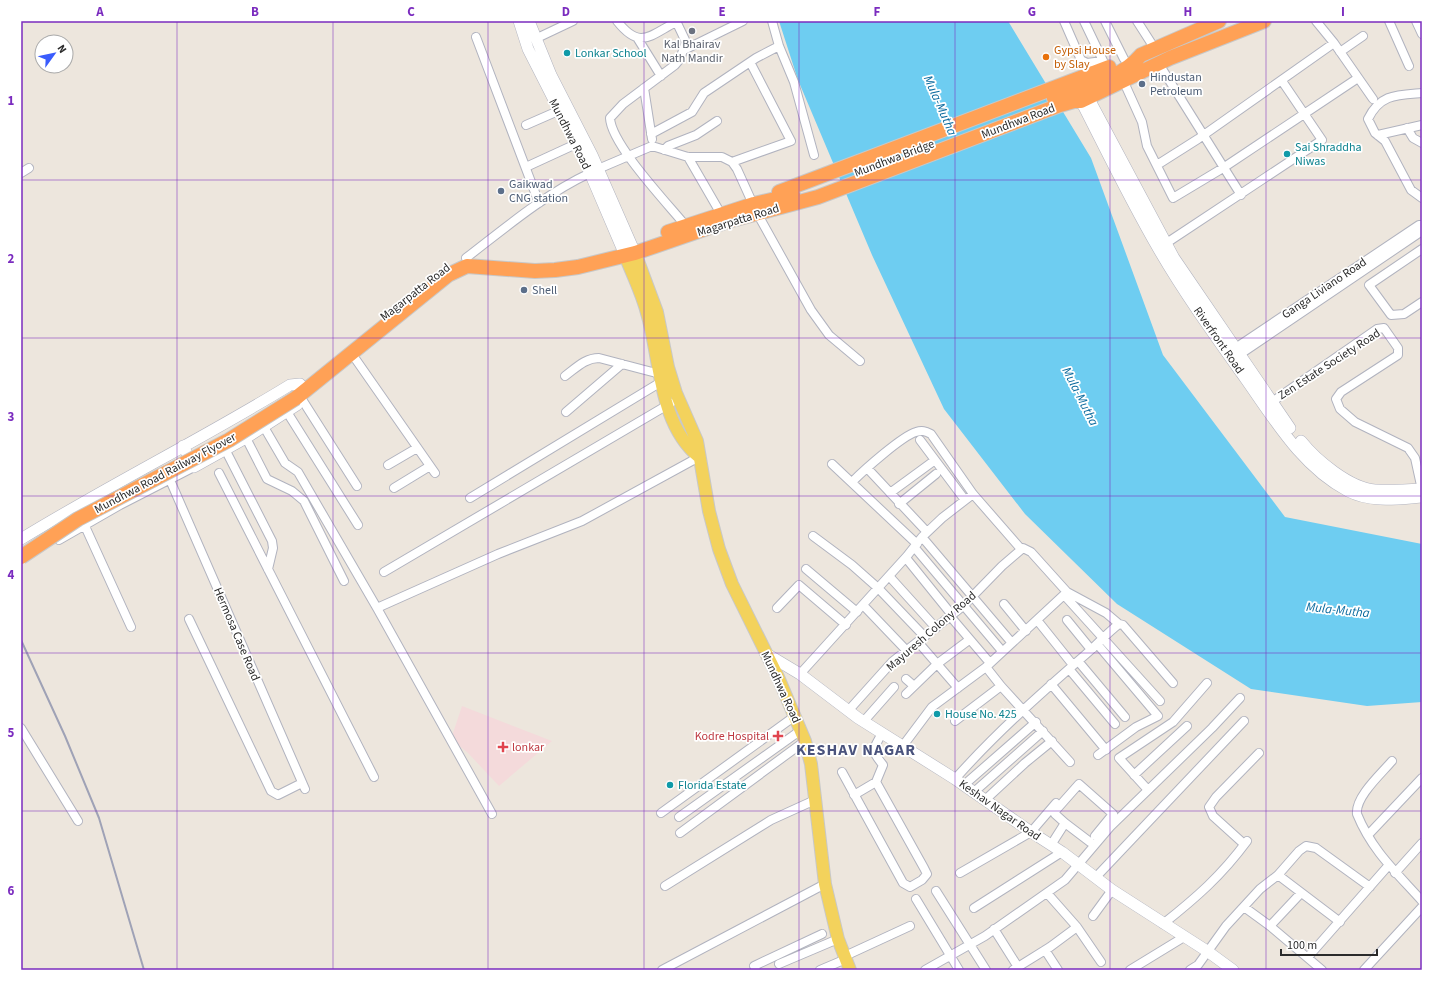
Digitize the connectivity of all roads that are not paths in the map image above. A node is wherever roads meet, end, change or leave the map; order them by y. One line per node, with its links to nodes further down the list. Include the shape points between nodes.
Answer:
1 (519, 21): 41 (street, Mundhwa Road, via 528,49)
2 (529, 21): 20 (street, Mundhwa Road)
3 (573, 21): 20 (street)
4 (617, 21): 21 (street, via 631,36)
5 (676, 21): 21 (street, via 645,38); 25 (street, via 686,42)
6 (743, 21): 25 (street)
7 (772, 21): 23 (street)
8 (1064, 21): 30 (street, via 1081,60)
9 (1084, 21): 30 (street)
10 (1105, 21): 28 (street)
11 (1137, 21): 24 (street)
12 (1220, 21): 24 (highway)
13 (1264, 21): 31 (highway)
14 (1316, 21): 22 (street)
15 (1389, 21): 32 (street)
16 (1416, 21): 17 (street)
17 (1422, 34)
18 (1363, 36): 26 (street)
19 (476, 37): 59 (street)
20 (535, 39): 62 (street, Mundhwa Road)
21 (638, 39): 33 (street)
22 (1334, 43): 26 (street); 36 (street)
23 (779, 46): 29 (street); 55 (street, via 794,82)
24 (1155, 48): 27 (highway)
25 (684, 50): 33 (street, via 675,65)
26 (1340, 52): 34 (street)
27 (1141, 55): 28 (highway); 38 (highway, via 1117,74)
28 (1124, 60): 30 (highway)
29 (750, 62): 47 (street, via 704,93 692,112); 57 (street, via 791,141)
30 (1105, 64): 38 (highway)
31 (1159, 64): 35 (highway); 49 (street)
32 (1410, 66)
33 (661, 76): 37 (street)
34 (1358, 78): 40 (street); 42 (street)
35 (1123, 80): 38 (highway); 58 (street, via 1142,122 1147,146)
36 (1282, 81): 42 (street); 49 (street, via 1262,92)
37 (644, 88): 47 (street); 54 (street, via 610,118 610,126)
38 (1085, 90): 64 (highway, Mundhwa Bridge); 64 (highway, Mundhwa Road, via 1076,106 1062,108); 73 (street, Riverfront Road)
39 (1422, 93): 48 (street, via 1394,95 1373,109 1368,119)
40 (1373, 99)
41 (558, 111): 44 (street); 51 (street, Mundhwa Road)
42 (1303, 114): 61 (street); 65 (street, via 1322,140)
43 (717, 121): 53 (street, via 696,135)
44 (526, 125)
45 (1422, 125): 46 (street)
46 (1407, 128): 48 (street); 50 (street, via 1413,138)
47 (651, 134): 52 (street)
48 (1378, 135): 66 (street, via 1385,141 1412,190)
49 (1203, 136): 58 (street); 61 (street)
50 (1422, 143)
51 (576, 144): 59 (street); 62 (street, Mundhwa Road)
52 (652, 146): 53 (street); 54 (street)
53 (664, 150): 56 (street)
54 (628, 155): 62 (street); 70 (street)
55 (814, 155)
56 (688, 157): 57 (street, via 722,157); 69 (street)
57 (732, 162): 68 (street)
58 (1157, 165): 61 (street, via 1173,198)
59 (526, 167): 67 (street)
60 (29, 168): 63 (street)
61 (1223, 168): 65 (street)
62 (594, 171): 67 (street, via 573,181); 75 (street, Mundhwa Road)
63 (21, 172)
64 (817, 192): 68 (highway, Mundhwa Road, via 781,199 772,205)
65 (1241, 195): 73 (street)
66 (1422, 198)
67 (540, 203): 76 (street)
68 (755, 209): 69 (highway, Magarpatta Road); 75 (highway, Magarpatta Road, via 728,221); 81 (street, via 811,310 829,335)
69 (721, 214): 70 (highway, Magarpatta Road)
70 (686, 225): 75 (highway, Magarpatta Road)
71 (1422, 225): 77 (street, Ganga Liviano Road, via 1419,224)
72 (1422, 231): 77 (street, Ganga Liviano Road)
73 (1162, 246): 80 (street, Riverfront Road)
74 (1422, 249): 78 (street, via 1369,285 1391,316 1404,314)
75 (628, 250): 76 (highway, Magarpatta Road, via 554,262); 79 (highway, Magarpatta Road, via 578,267 555,270 467,266 448,275); 84 (main road, Mundhwa Road, via 647,312); 86 (main road, Mundhwa Road, via 657,312 668,367)
76 (466, 258): 85 (highway, Magarpatta Road, via 444,268)
77 (1362, 267): 80 (street, Ganga Liviano Road)
78 (1422, 302)
79 (352, 354): 85 (highway, Magarpatta Road); 95 (street)
80 (1234, 354): 88 (street, Riverfront Road)
81 (860, 361)
82 (622, 364): 83 (street, via 593,358); 84 (street); 90 (street)
83 (565, 376)
84 (661, 378): 87 (main road, Mundhwa Road); 113 (street)
85 (300, 393): 89 (street); 94 (street, via 290,385); 107 (street); 121 (highway, Mundhwa Road Railway Flyover, via 94,500); 125 (highway, Mundhwa Road Railway Flyover, bridge, via 229,440 78,519)
86 (678, 399): 87 (street); 97 (main road, Mundhwa Road, via 697,441)
87 (667, 405): 97 (main road, Mundhwa Road, via 688,448); 128 (street)
88 (1268, 405): 109 (street, Riverfront Road, via 1307,449 1346,479 1374,490); 109 (street, Zen Estate Society Road, via 1377,329 1384,328 1398,348 1399,354 1341,392 1336,399 1340,409 1355,422 1408,448 1415,458); 112 (street, Riverfront Road, via 1288,439 1308,461 1348,491 1365,498 1383,500)
89 (288, 412): 91 (street); 117 (street)
90 (566, 412)
91 (264, 427): 92 (street); 137 (street, via 285,463 298,472)
92 (246, 438): 96 (street); 130 (street, via 267,479 292,491 304,501)
93 (920, 440): 114 (street)
94 (183, 446): 101 (street); 120 (street)
95 (417, 448): 100 (street); 108 (street, via 432,470)
96 (226, 450): 101 (street); 126 (street, via 272,541)
97 (699, 457): 137 (street, via 582,521 498,554); 156 (main road, Mundhwa Road, via 719,550)
98 (931, 463): 110 (street)
99 (832, 464): 106 (street)
100 (388, 465)
101 (194, 467): 105 (street)
102 (867, 468): 106 (street); 110 (street); 111 (street, via 910,434 923,431 930,434)
103 (219, 473): 126 (street)
104 (936, 474): 115 (street)
105 (170, 480): 116 (street); 141 (street, Hermosa Case Road, via 304,786 278,795 271,791)
106 (853, 481): 122 (street)
107 (357, 486)
108 (394, 488)
109 (1422, 489)
110 (890, 493): 115 (street)
111 (973, 494): 114 (street); 123 (street)
112 (1422, 497)
113 (470, 498)
114 (965, 500): 118 (street)
115 (899, 504): 118 (street)
116 (84, 524): 125 (street); 146 (street)
117 (358, 525)
118 (925, 534): 122 (street); 133 (street)
119 (813, 536): 131 (street)
120 (21, 539)
121 (21, 546)
122 (916, 546): 124 (street); 136 (street)
123 (1021, 549): 132 (street, via 1027,548 1031,552); 133 (street, Mayuresh Colony Road)
124 (906, 558): 129 (street); 140 (street)
125 (22, 560)
126 (268, 569): 199 (street)
127 (806, 569): 139 (street)
128 (384, 572)
129 (889, 576): 131 (street); 147 (street)
130 (344, 581)
131 (878, 588): 135 (street); 150 (street)
132 (1065, 594): 142 (street); 144 (street, via 1106,613); 149 (street)
133 (973, 595): 136 (street, Mayuresh Colony Road); 152 (street)
134 (1004, 604): 148 (street)
135 (863, 605): 139 (street); 154 (street)
136 (963, 606): 140 (street, Mayuresh Colony Road); 155 (street)
137 (377, 608): 211 (street)
138 (777, 608): 145 (street, via 799,585)
139 (857, 612): 145 (street)
140 (951, 616): 147 (street, Mayuresh Colony Road); 151 (street)
141 (189, 619)
142 (1037, 620): 148 (street); 159 (street)
143 (1067, 620): 153 (street, via 1089,647)
144 (1119, 624): 149 (street); 164 (street, via 1123,625)
145 (846, 625): 160 (street)
146 (131, 627)
147 (936, 628): 150 (street, Mayuresh Colony Road)
148 (1026, 631): 152 (street)
149 (1104, 638): 153 (street); 161 (street)
150 (921, 639): 154 (street, Mayuresh Colony Road); 157 (street)
151 (969, 640): 157 (street); 158 (street)
152 (1012, 643): 155 (street)
153 (1095, 646): 159 (street); 163 (street)
154 (906, 650): 175 (street, Mayuresh Colony Road)
155 (1002, 651): 158 (street)
156 (764, 653): 160 (street, Keshav Nagar Road); 176 (main road, Mundhwa Road)
157 (937, 664): 167 (street); 170 (street)
158 (988, 665): 168 (street); 170 (street)
159 (1073, 665): 166 (street); 177 (street); 183 (street)
160 (800, 674): 175 (street, Keshav Nagar Road)
161 (1135, 674): 163 (street); 173 (street)
162 (906, 679): 167 (street)
163 (1127, 681): 178 (street, via 1158,716)
164 (1173, 683)
165 (1207, 683): 198 (street, via 1173,722 1121,755 1120,760)
166 (1051, 684): 174 (street); 192 (street)
167 (914, 686): 171 (street)
168 (1001, 686): 174 (street); 180 (street)
169 (894, 687): 179 (street)
170 (958, 688): 191 (street, via 932,707)
171 (906, 694)
172 (1240, 698): 204 (street)
173 (1160, 701)
174 (1023, 710): 182 (street); 201 (street)
175 (848, 711): 179 (street, Keshav Nagar Road)
176 (795, 716): 189 (main road, Mundhwa Road); 210 (street)
177 (1125, 717)
178 (1152, 719): 185 (street); 192 (street, via 1136,727)
179 (864, 721): 188 (street, Keshav Nagar Road)
180 (955, 721)
181 (1244, 721): 226 (street)
182 (1036, 722): 187 (street); 203 (street)
183 (1115, 724)
184 (1187, 726): 198 (street)
185 (1158, 727)
186 (21, 728): 213 (street)
187 (1043, 731): 190 (street); 205 (street)
188 (882, 733): 191 (street, Keshav Nagar Road); 202 (street, via 874,750 874,756 883,765)
189 (803, 735): 207 (main road, Mundhwa Road, via 811,764); 212 (street); 216 (street)
190 (1052, 741): 196 (street); 208 (street)
191 (902, 747): 201 (street, Keshav Nagar Road)
192 (1106, 750): 194 (street)
193 (1260, 753): 241 (street, via 1209,807 1213,816 1245,842 1226,868 1205,890)
194 (1098, 755)
195 (1392, 760): 217 (street, via 1358,803 1357,814)
196 (1070, 762)
197 (842, 772): 206 (street)
198 (1134, 775): 204 (street)
199 (374, 777)
200 (1422, 778): 217 (street)
201 (955, 779): 203 (street, Keshav Nagar Road)
202 (876, 782): 206 (street); 206 (street, via 927,874 922,880 910,887 903,883)
203 (964, 785): 205 (street, Keshav Nagar Road)
204 (1148, 790): 221 (street, via 1110,827)
205 (974, 792): 208 (street, Keshav Nagar Road)
206 (854, 795)
207 (814, 800): 227 (main road, Mundhwa Road); 228 (street, via 771,820)
208 (985, 800): 215 (street, Keshav Nagar Road)
209 (1058, 801): 215 (street)
210 (661, 813)
211 (492, 814)
212 (679, 817)
213 (78, 821)
214 (1065, 823): 214 (street, via 1055,814 1079,784 1113,814 1092,839); 219 (street)
215 (1031, 832): 219 (street, Keshav Nagar Road); 223 (street)
216 (680, 833)
217 (1368, 835): 222 (street)
218 (1422, 843): 224 (street)
219 (1051, 845): 220 (street, Keshav Nagar Road)
220 (1062, 852): 221 (street, Keshav Nagar Road); 238 (street)
221 (1079, 864): 226 (street, Keshav Nagar Road); 232 (street, via 1065,880)
222 (1388, 866): 224 (street); 229 (street)
223 (960, 873)
224 (1395, 873): 235 (street)
225 (1278, 875): 229 (street, via 1299,851 1311,846); 233 (street); 236 (street, via 1260,889)
226 (1096, 877): 230 (street, Keshav Nagar Road)
227 (825, 884): 248 (main road, Mundhwa Road); 259 (street)
228 (665, 886)
229 (1370, 887): 240 (street)
230 (1112, 890): 239 (street); 241 (street, Keshav Nagar Road)
231 (936, 891): 249 (street)
232 (1047, 893): 244 (street); 245 (street)
233 (1301, 893): 240 (street); 243 (street)
234 (916, 899): 252 (street)
235 (1422, 901)
236 (1244, 907): 243 (street); 251 (street)
237 (1422, 907): 270 (street)
238 (974, 908)
239 (1093, 916)
240 (1340, 922): 253 (street)
241 (1163, 924): 247 (street, Keshav Nagar Road)
242 (910, 926): 254 (street)
243 (1270, 926): 253 (street)
244 (1077, 927): 250 (street); 255 (street)
245 (994, 929): 249 (street); 257 (street)
246 (822, 934): 260 (street, via 754,966)
247 (1184, 937): 251 (street, Keshav Nagar Road); 266 (street)
248 (838, 939): 254 (main road, Mundhwa Road); 256 (street)
249 (970, 944): 252 (street); 264 (street)
250 (1045, 950): 257 (street); 265 (street)
251 (1207, 951): 258 (street); 268 (street, Keshav Nagar Road)
252 (951, 956): 262 (street); 263 (street)
253 (1308, 957): 269 (street)
254 (847, 962): 261 (street)
255 (1101, 962)
256 (779, 964)
257 (1016, 968)
258 (1199, 968): 267 (street)
259 (662, 970)
260 (756, 970)
261 (820, 970)
262 (925, 970)
263 (959, 970)
264 (986, 970)
265 (1058, 970)
266 (1130, 970)
267 (1190, 970)
268 (1233, 970)
269 (1322, 970)
270 (1364, 970)

